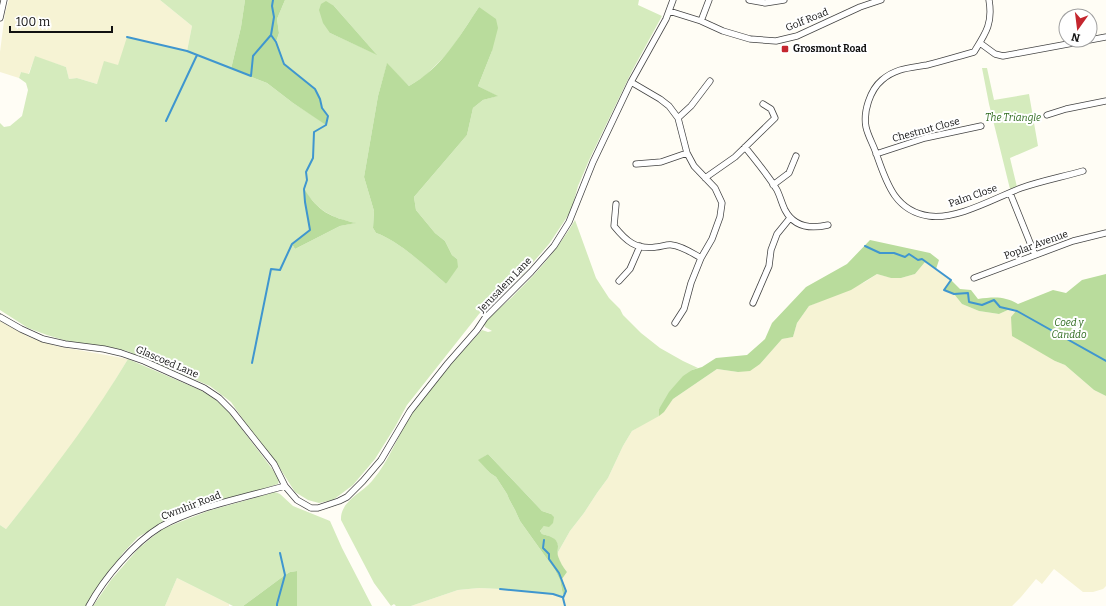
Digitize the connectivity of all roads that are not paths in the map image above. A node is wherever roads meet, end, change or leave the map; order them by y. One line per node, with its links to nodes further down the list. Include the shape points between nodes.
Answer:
1 (4, 0): 9 (street)
2 (673, 0): 8 (street, Jerusalem Lane)
3 (709, 0): 10 (street)
4 (749, 0): 5 (street, via 765,3)
5 (784, 0)
6 (881, 0): 10 (street, Golf Road, via 797,36 776,41 750,39)
7 (989, 0): 12 (street, via 990,24)
8 (669, 11): 10 (street, Golf Road); 14 (street, Jerusalem Lane)
9 (0, 18)
10 (701, 21)
11 (1106, 37): 12 (street, via 1004,56 995,54)
12 (980, 43): 22 (street, Palm Close, via 974,52 896,70 881,81 870,96 866,111 866,126)
13 (710, 81): 18 (street)
14 (632, 82): 18 (street, via 669,106); 41 (street, Jerusalem Lane, via 593,162 569,222 554,246 485,318 448,363 410,411 381,460 368,476 347,497 318,508 311,508 297,500)
15 (1106, 101): 17 (street)
16 (763, 104): 20 (street, via 771,109 775,118)
17 (1047, 115)
18 (678, 118): 21 (street)
19 (981, 126): 22 (street, Chestnut Close, via 925,138)
20 (745, 147): 26 (street); 27 (street)
21 (687, 153): 24 (street, via 661,162); 26 (street, via 694,166)
22 (876, 154): 28 (street, Palm Close, via 890,191 901,203 922,214 947,215 972,209)
23 (796, 156): 27 (street, via 789,173)
24 (636, 164)
25 (1083, 171): 28 (street, Palm Close)
26 (706, 178): 35 (street, via 722,203 712,239)
27 (773, 185): 30 (street)
28 (1010, 193): 34 (street)
29 (616, 204): 33 (street, via 614,226 623,237 635,246)
30 (790, 218): 31 (street, via 808,227); 38 (street, via 777,234 769,266)
31 (828, 225)
32 (1106, 233): 34 (street, Poplar Avenue, via 1073,241)
33 (640, 246): 35 (street, via 655,248 672,245); 37 (street, via 630,269)
34 (1035, 256): 36 (street, Poplar Avenue)
35 (701, 258): 40 (street, via 684,309)
36 (974, 278)
37 (619, 281)
38 (753, 303)
39 (0, 317): 41 (street, Glascoed Lane, via 43,339 121,353 204,388 232,411 274,464)
40 (676, 323)
41 (285, 486): 42 (street, Cwmhir Road, via 201,510 162,527 133,548)
42 (89, 606)

